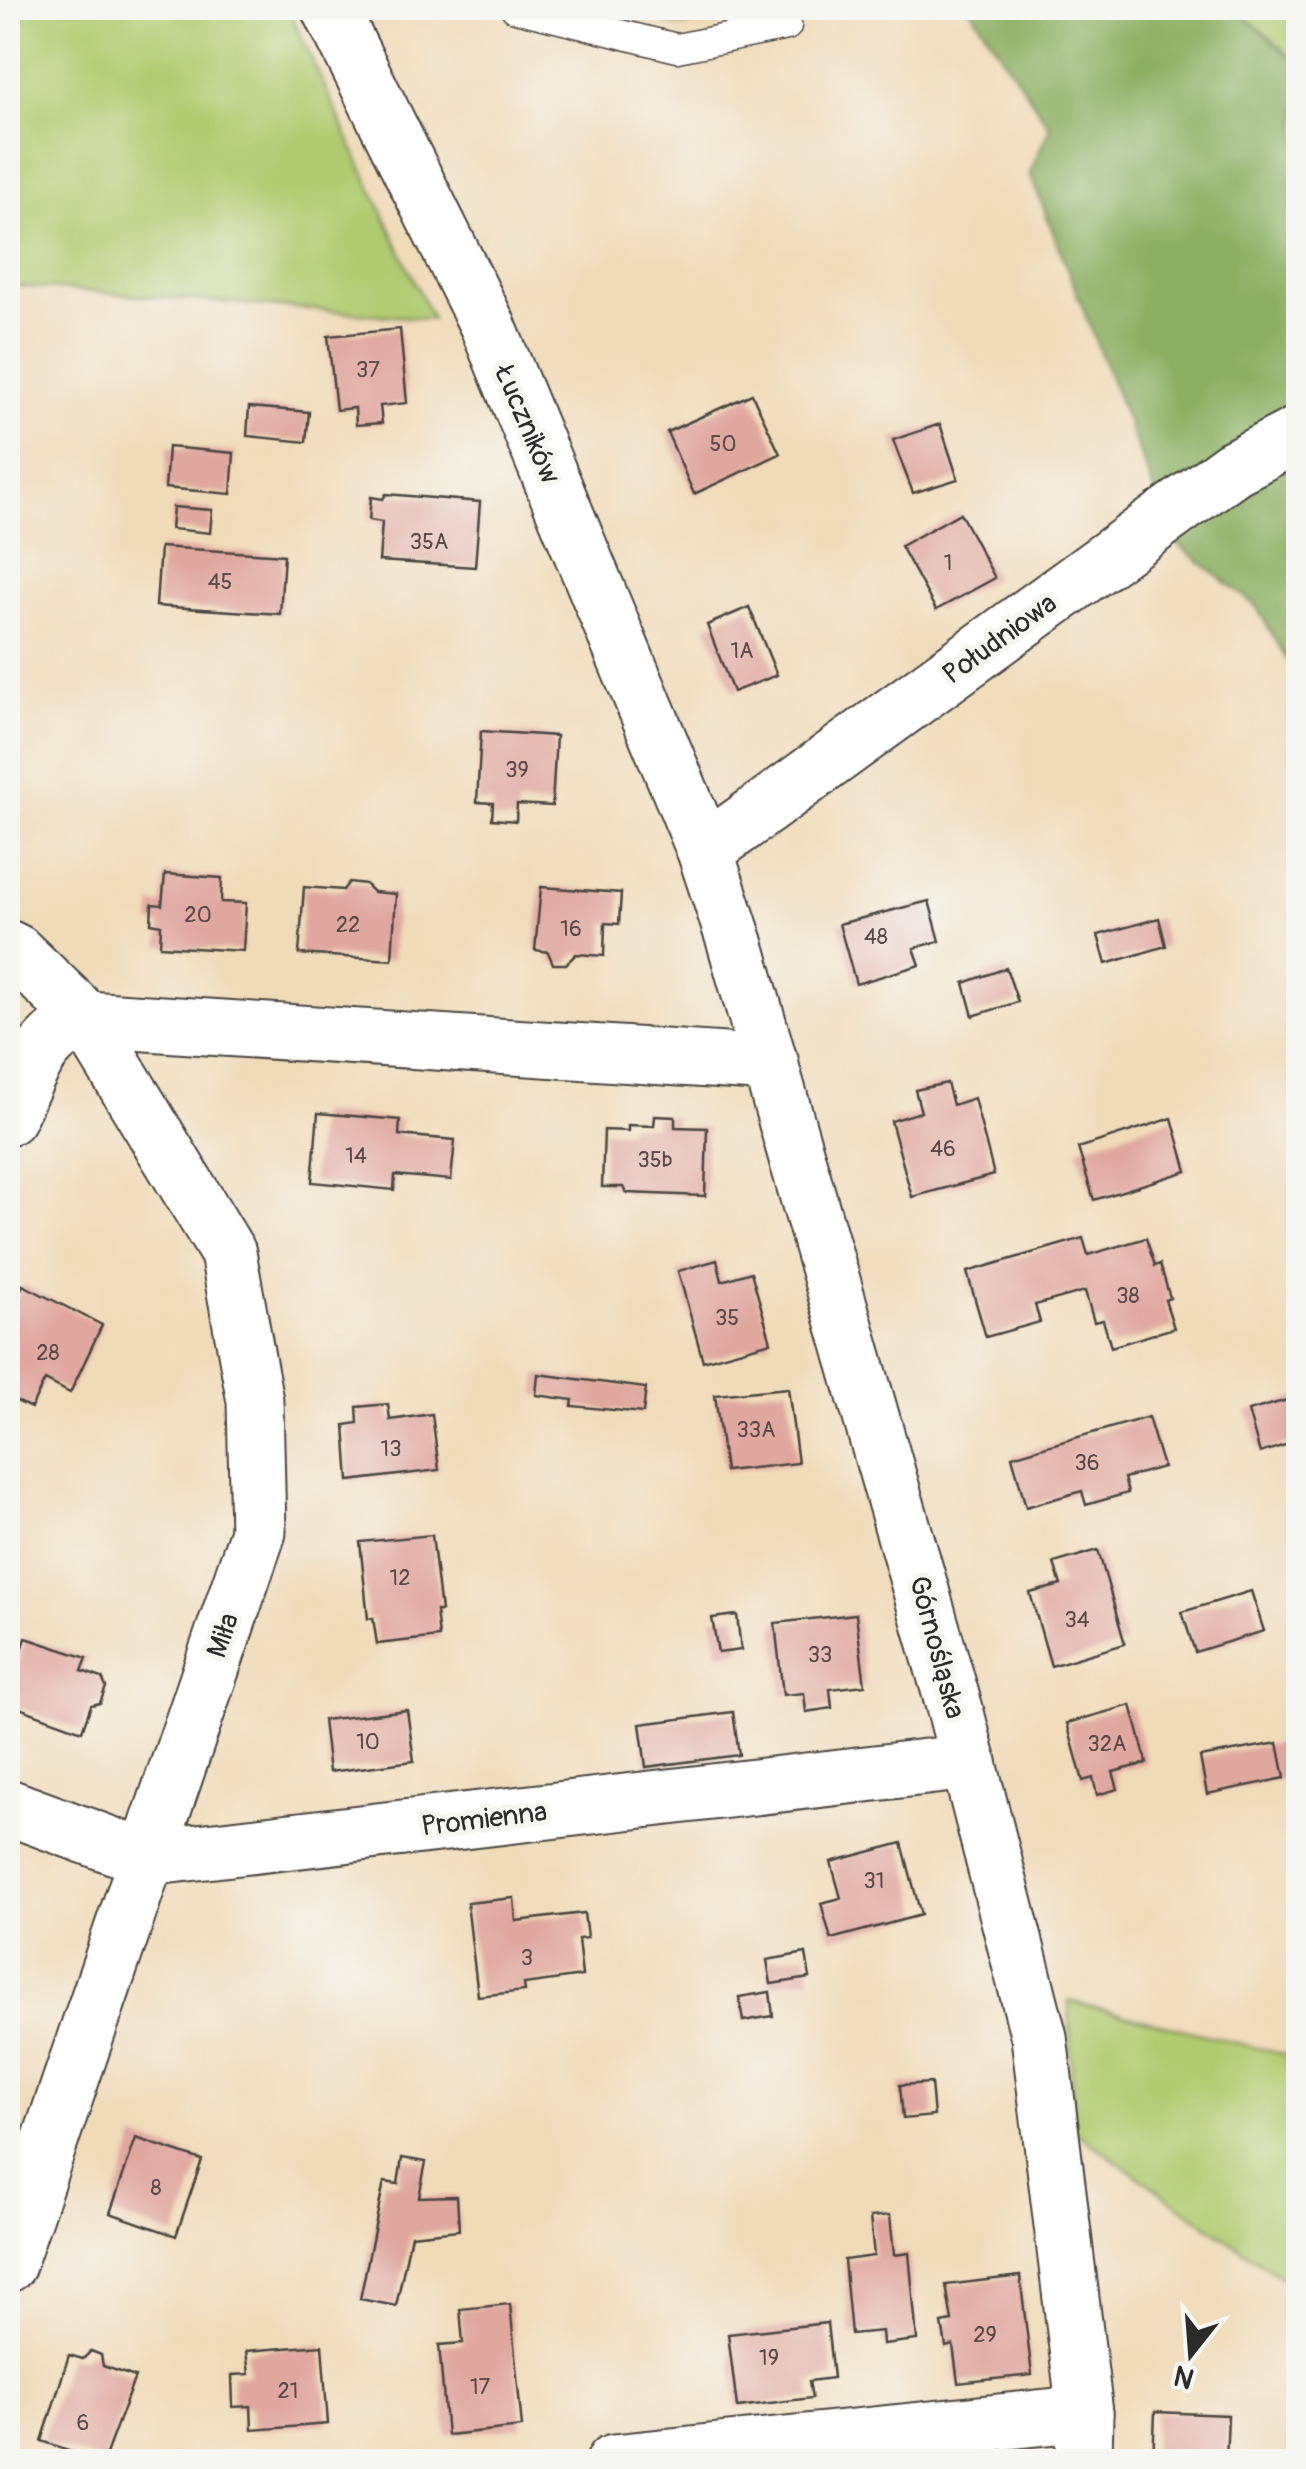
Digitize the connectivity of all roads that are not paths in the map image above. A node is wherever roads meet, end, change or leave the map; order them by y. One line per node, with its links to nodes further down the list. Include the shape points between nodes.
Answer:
1 (330, 8): 5 (street, Łuczników, via 486,324)
2 (515, 8): 3 (lane, via 677,48)
3 (787, 26)
4 (1298, 434): 5 (street, Południowa, via 1233,468)
5 (705, 850): 8 (street, Górnośląska)
6 (8, 948): 7 (street, Miła)
7 (86, 1019): 8 (street); 9 (street, via 42,1048); 12 (street, Miła, via 228,1253 256,1401 258,1532)
8 (771, 1064): 10 (street, Górnośląska)
9 (8, 1117)
10 (969, 1762): 12 (street, Promienna); 14 (street, Górnośląska, via 1039,2037)
11 (8, 1807): 12 (street, Promienna)
12 (146, 1858): 13 (street, Miła)
13 (8, 2264)
14 (1084, 2438): 15 (street)
15 (614, 2462)

